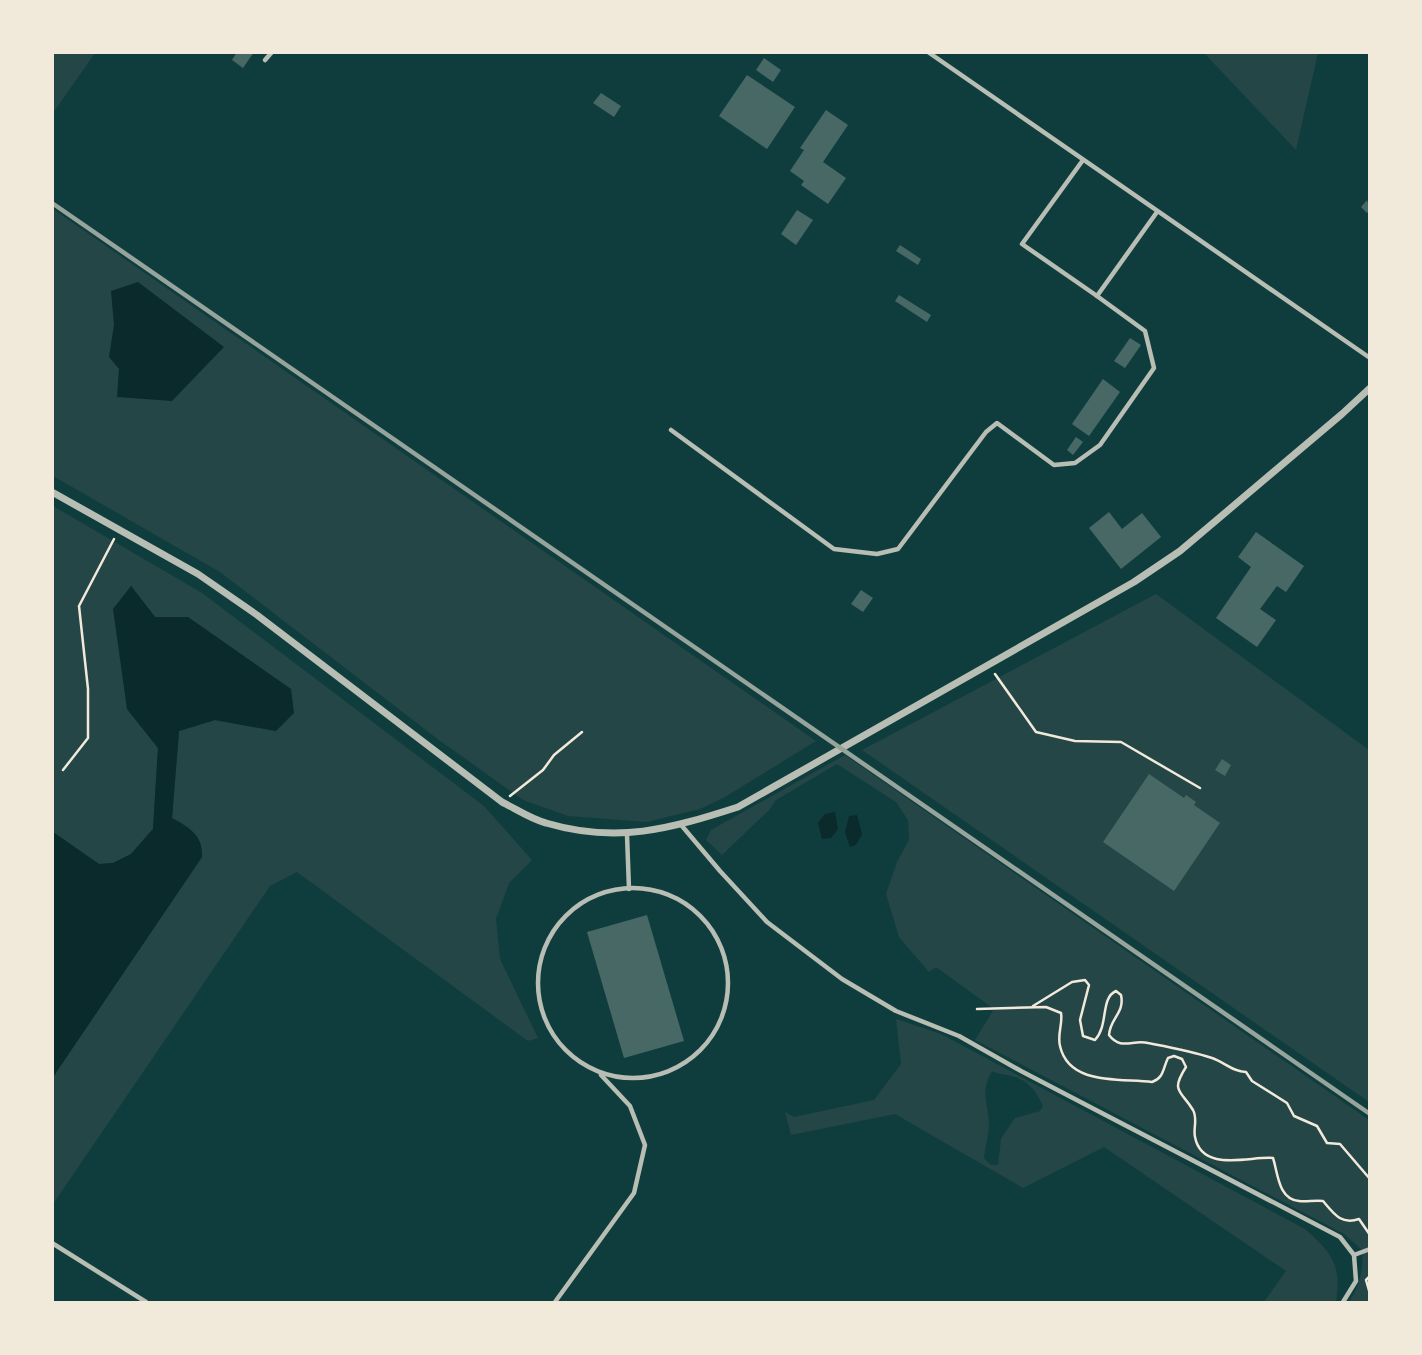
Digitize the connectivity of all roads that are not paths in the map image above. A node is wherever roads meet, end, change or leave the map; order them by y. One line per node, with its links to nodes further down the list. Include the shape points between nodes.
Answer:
1 (272, 52): 3 (lane)
2 (928, 52): 4 (lane)
3 (265, 60)
4 (1083, 160): 5 (lane); 6 (lane, via 1022,244)
5 (1157, 212): 6 (lane); 7 (lane)
6 (1097, 296): 9 (lane, via 1145,331 1154,368 1100,445 1075,463 1055,465 997,423 898,549 877,554 834,549)
7 (1370, 358)
8 (1370, 388): 11 (street, via 1180,551 1134,582 737,807)
9 (671, 430)
10 (52, 492): 12 (street, via 198,574 502,802 544,823)
11 (682, 826): 12 (street); 17 (lane, via 768,922 842,979 896,1011 959,1037 1286,1207 1340,1237)
12 (627, 835): 13 (lane)
13 (629, 889): 14 (lane, via 584,900 559,922 543,950 537,983 542,1015 559,1044); 14 (lane, via 649,889 677,898 701,916 719,940 728,969 728,999 718,1028 701,1052 676,1069 647,1079 614,1078)
14 (598, 1072): 19 (lane, via 630,1106 645,1145 634,1193)
15 (52, 1243): 18 (lane)
16 (1370, 1250): 17 (lane)
17 (1354, 1255): 20 (lane, via 1356,1281)
18 (146, 1303)
19 (555, 1303)
20 (1343, 1303)

